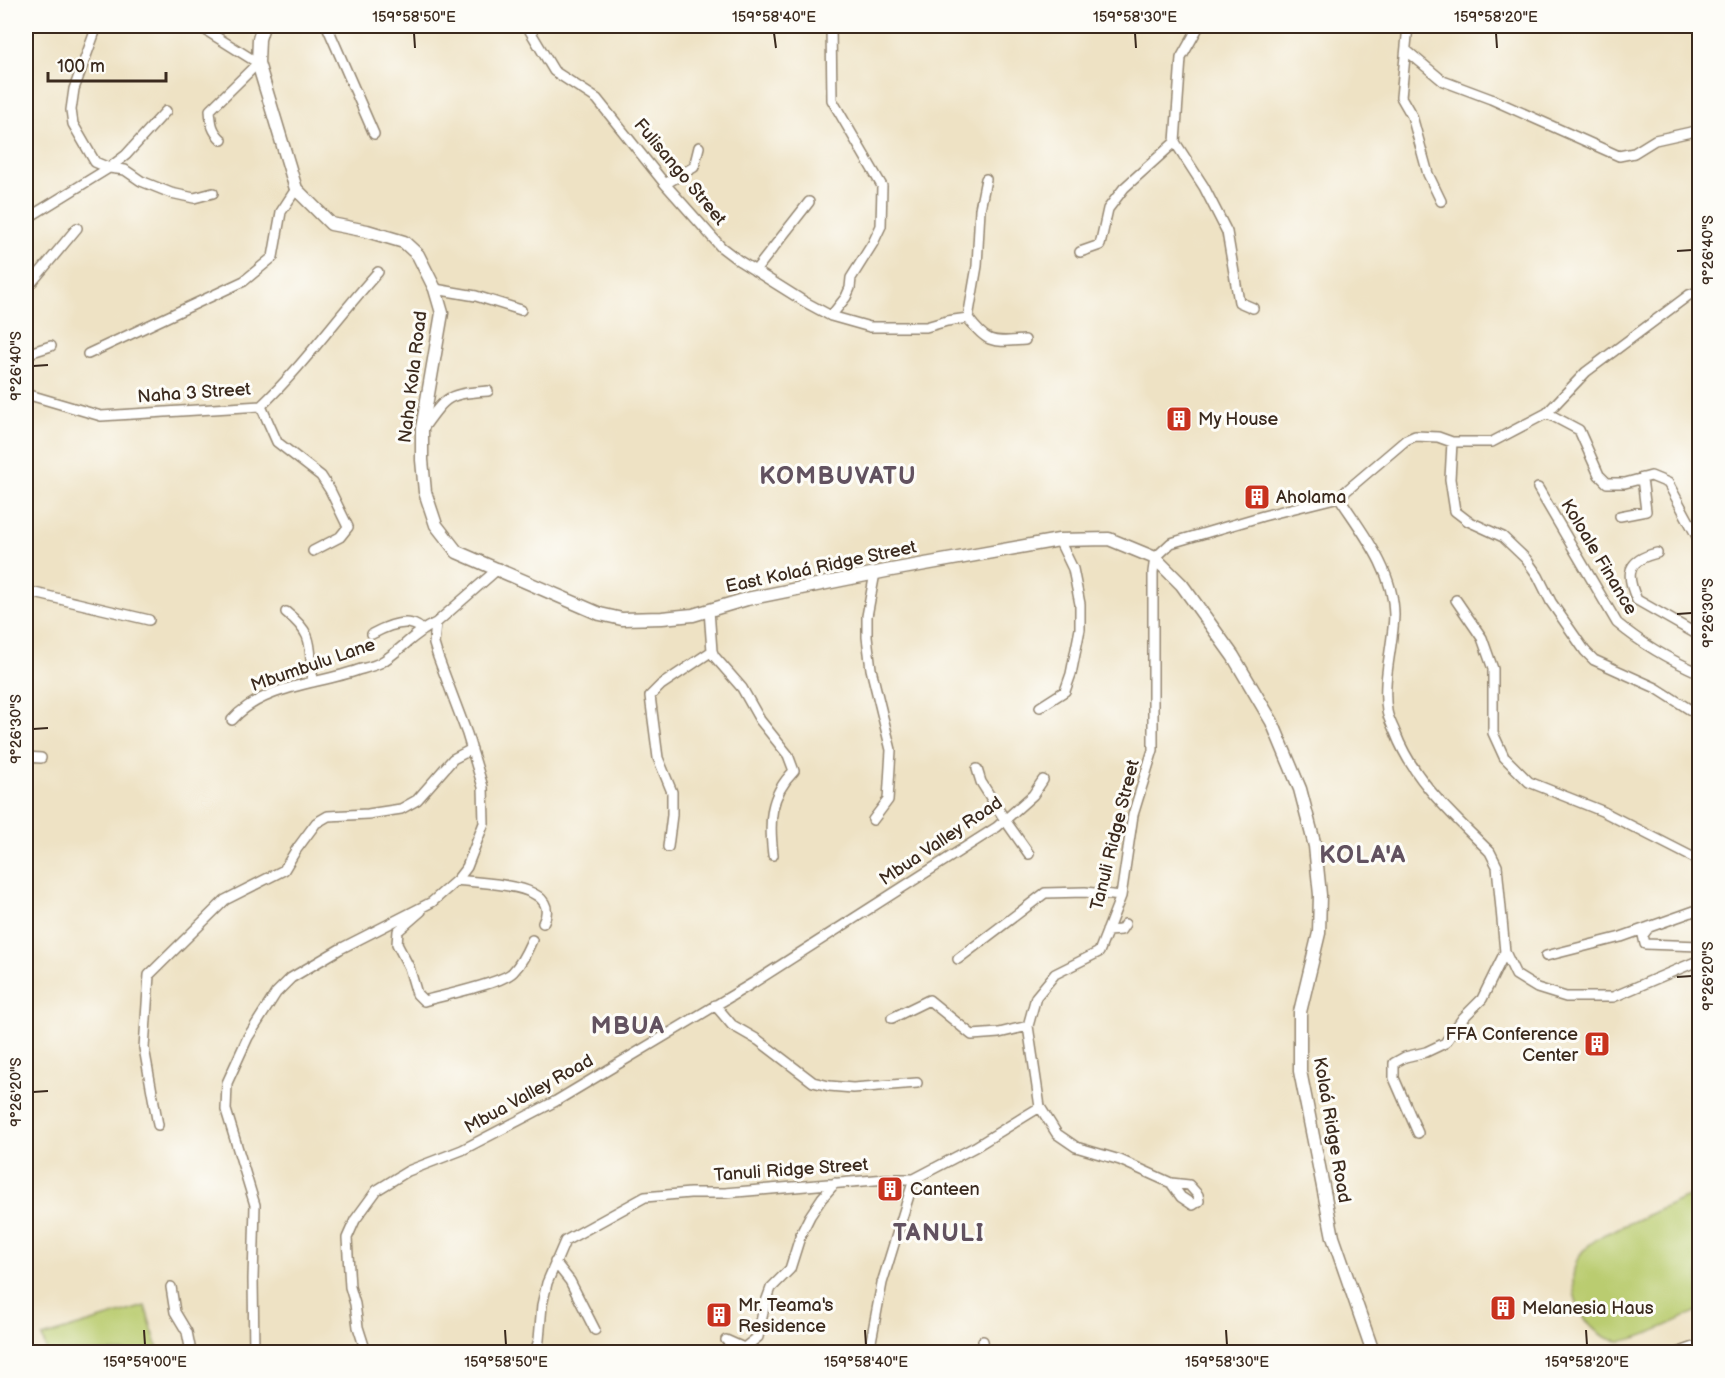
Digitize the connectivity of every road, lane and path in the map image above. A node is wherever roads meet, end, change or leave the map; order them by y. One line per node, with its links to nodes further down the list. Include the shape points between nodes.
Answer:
1 (97, 26): 17 (street, via 74,89 71,110 73,124 94,162)
2 (199, 26): 10 (street)
3 (263, 26): 10 (street, Naha Kola Road)
4 (327, 26): 13 (street)
5 (527, 26): 19 (street, Fulisango Street, via 554,71 597,99)
6 (831, 26): 34 (street, via 832,100 882,186 881,226 851,278 846,297)
7 (1199, 26): 15 (street, via 1181,58)
8 (1408, 26): 9 (street)
9 (1406, 50): 12 (street, via 1443,81 1619,156 1634,153 1655,140); 22 (street, via 1401,97 1412,116 1428,174)
10 (258, 63): 14 (street, via 210,110 210,124); 20 (street, Naha Kola Road)
11 (166, 111): 17 (street)
12 (1700, 130)
13 (374, 134)
14 (222, 140)
15 (1175, 142): 26 (street, via 1124,188 1107,209 1100,245); 32 (street, via 1227,232 1239,302)
16 (699, 147): 19 (street, via 694,167)
17 (109, 168): 21 (street, via 125,171 171,193 194,198); 24 (street, via 31,216)
18 (986, 179): 35 (street)
19 (665, 184): 27 (street, Fulisango Street, via 721,247)
20 (296, 189): 30 (street, Naha Kola Road, via 331,224 404,242 418,255); 39 (street, via 281,212 273,257 244,281)
21 (213, 193)
22 (1441, 201)
23 (809, 202): 27 (street)
24 (26, 228)
25 (77, 228): 29 (street, via 32,282)
26 (1080, 252)
27 (755, 271): 34 (street, Fulisango Street)
28 (378, 272): 42 (street, Naha 3 Street)
29 (26, 280)
30 (435, 289): 33 (street); 44 (street, Naha Kola Road, via 442,313)
31 (1700, 291): 43 (street, via 1689,295 1586,372)
32 (1253, 308)
33 (521, 310)
34 (831, 316): 35 (street, Fulisango Street, via 870,327 899,328)
35 (968, 318): 36 (street, via 987,340)
36 (1025, 340)
37 (51, 346): 38 (street)
38 (26, 354)
39 (88, 354)
40 (488, 391): 44 (street, via 457,393 441,404)
41 (26, 394): 42 (street, Naha 3 Street, via 101,416)
42 (261, 406): 52 (street, via 277,442 321,476 348,527 340,537)
43 (1547, 413): 45 (street, via 1492,441); 46 (street, via 1579,430 1599,476 1607,483)
44 (422, 429): 55 (street, Naha Kola Road, via 425,492 436,525 458,552)
45 (1452, 442): 48 (street, via 1438,437 1415,436 1406,440); 70 (street, via 1450,479 1455,511 1503,537 1526,559 1551,602 1594,660 1656,688)
46 (1642, 478): 49 (street, via 1646,511); 51 (street, via 1651,476 1668,483)
47 (1538, 488): 67 (street, Koloale Finance, via 1617,623 1634,638)
48 (1339, 497): 54 (street, via 1191,536 1171,543); 93 (street, via 1381,563 1389,585 1394,614 1387,712 1402,751 1422,783 1494,859)
49 (1620, 516)
50 (1059, 540): 54 (street, East Kolaá Ridge Street, via 1109,539); 56 (street, East Kolaá Ridge Street); 69 (street, via 1073,569 1080,629 1065,691)
51 (1700, 542)
52 (313, 551)
53 (1657, 553): 65 (street, via 1642,557 1631,567 1631,584 1637,600)
54 (1155, 558): 84 (street, Tanuli Ridge Street, via 1153,750 1133,815); 119 (street, Kolaá Ridge Road, via 1182,585 1233,656 1272,722 1303,800 1315,846 1320,895 1319,933 1300,1012 1300,1071 1333,1237)
55 (499, 568): 59 (street, East Kolaá Ridge Street, via 600,614 622,619 693,615); 62 (street, Mbumbulu Lane)
56 (875, 573): 59 (street, East Kolaá Ridge Street); 77 (street, via 867,637 891,750 888,800)
57 (26, 591): 61 (street)
58 (1456, 600): 82 (street, via 1482,638 1493,669 1493,732 1504,757 1529,782 1602,812)
59 (709, 610): 66 (street)
60 (286, 612): 68 (street, via 308,635)
61 (149, 620)
62 (436, 623): 63 (street, Mbumbulu Lane); 72 (street, via 434,644)
63 (421, 629): 64 (street, via 401,623); 68 (street, Mbumbulu Lane, via 380,663)
64 (372, 634)
65 (1700, 636)
66 (712, 651): 79 (street, via 650,696 658,758 672,792); 81 (street, via 788,755 794,771 783,782 775,802 770,840)
67 (1700, 673)
68 (313, 682): 71 (street, Mbumbulu Lane, via 272,693)
69 (1040, 706)
70 (1700, 716)
71 (232, 720)
72 (472, 749): 83 (street, via 483,787 484,823 467,867); 102 (street, via 453,759 417,800 401,809 328,816 316,823 284,870 225,900 149,975 144,1048)
73 (26, 757): 74 (street)
74 (41, 758)
75 (977, 769): 78 (street)
76 (1043, 780): 78 (street, Mbua Valley Road, via 1033,795)
77 (873, 820)
78 (1005, 820): 80 (street); 97 (street, Mbua Valley Road)
79 (668, 847)
80 (1029, 854)
81 (773, 855)
82 (1700, 861)
83 (457, 880): 85 (street); 87 (street, via 522,888 536,895 546,903 548,914)
84 (1121, 896): 90 (street, Tanuli Ridge Street); 95 (street, via 1045,893)
85 (432, 902): 91 (street, via 398,931 397,944 417,994 424,1001 512,975); 114 (street, via 291,978 276,993 254,1029 227,1083 226,1110 255,1205)
86 (1700, 909): 89 (street)
87 (543, 923)
88 (1125, 924): 90 (street, via 1121,930)
89 (1649, 927): 92 (street, via 1643,935 1645,944); 94 (street)
90 (1107, 931): 99 (street, Tanuli Ridge Street, via 1099,952 1055,974 1036,997)
91 (532, 940)
92 (1700, 946)
93 (1505, 952): 96 (street, via 1516,975 1537,988 1566,997 1613,997); 103 (street, via 1482,999 1445,1043 1394,1063 1394,1078)
94 (1546, 956)
95 (958, 959)
96 (1700, 960)
97 (715, 1005): 100 (street, via 732,1025 813,1082 852,1088); 115 (street, Mbua Valley Road, via 556,1101 462,1150 408,1171 377,1190 346,1238 350,1287)
98 (892, 1018): 99 (street, via 929,1000 972,1035 999,1034)
99 (1028, 1026): 101 (street, Tanuli Ridge Street)
100 (917, 1083)
101 (1040, 1107): 104 (street, Tanuli Ridge Street); 106 (street, via 1057,1134 1076,1147 1120,1160)
102 (158, 1125)
103 (1418, 1133)
104 (914, 1179): 105 (street, Tanuli Ridge Street); 117 (street, via 882,1283)
105 (835, 1183): 107 (street, Tanuli Ridge Street, via 645,1197 565,1241); 110 (street, via 806,1225 790,1269 771,1288 758,1337 744,1348)
106 (1171, 1183)
107 (555, 1262): 109 (street, via 570,1281); 116 (street, Tanuli Ridge Street, via 546,1283)
108 (171, 1287): 113 (street, via 175,1312 187,1332)
109 (595, 1330)
110 (726, 1340)
111 (983, 1341): 118 (street)
112 (1700, 1345): 120 (street)
113 (190, 1353)
114 (254, 1353)
115 (366, 1353)
116 (535, 1353)
117 (869, 1353)
118 (985, 1353)
119 (1372, 1353)
120 (1680, 1353)

